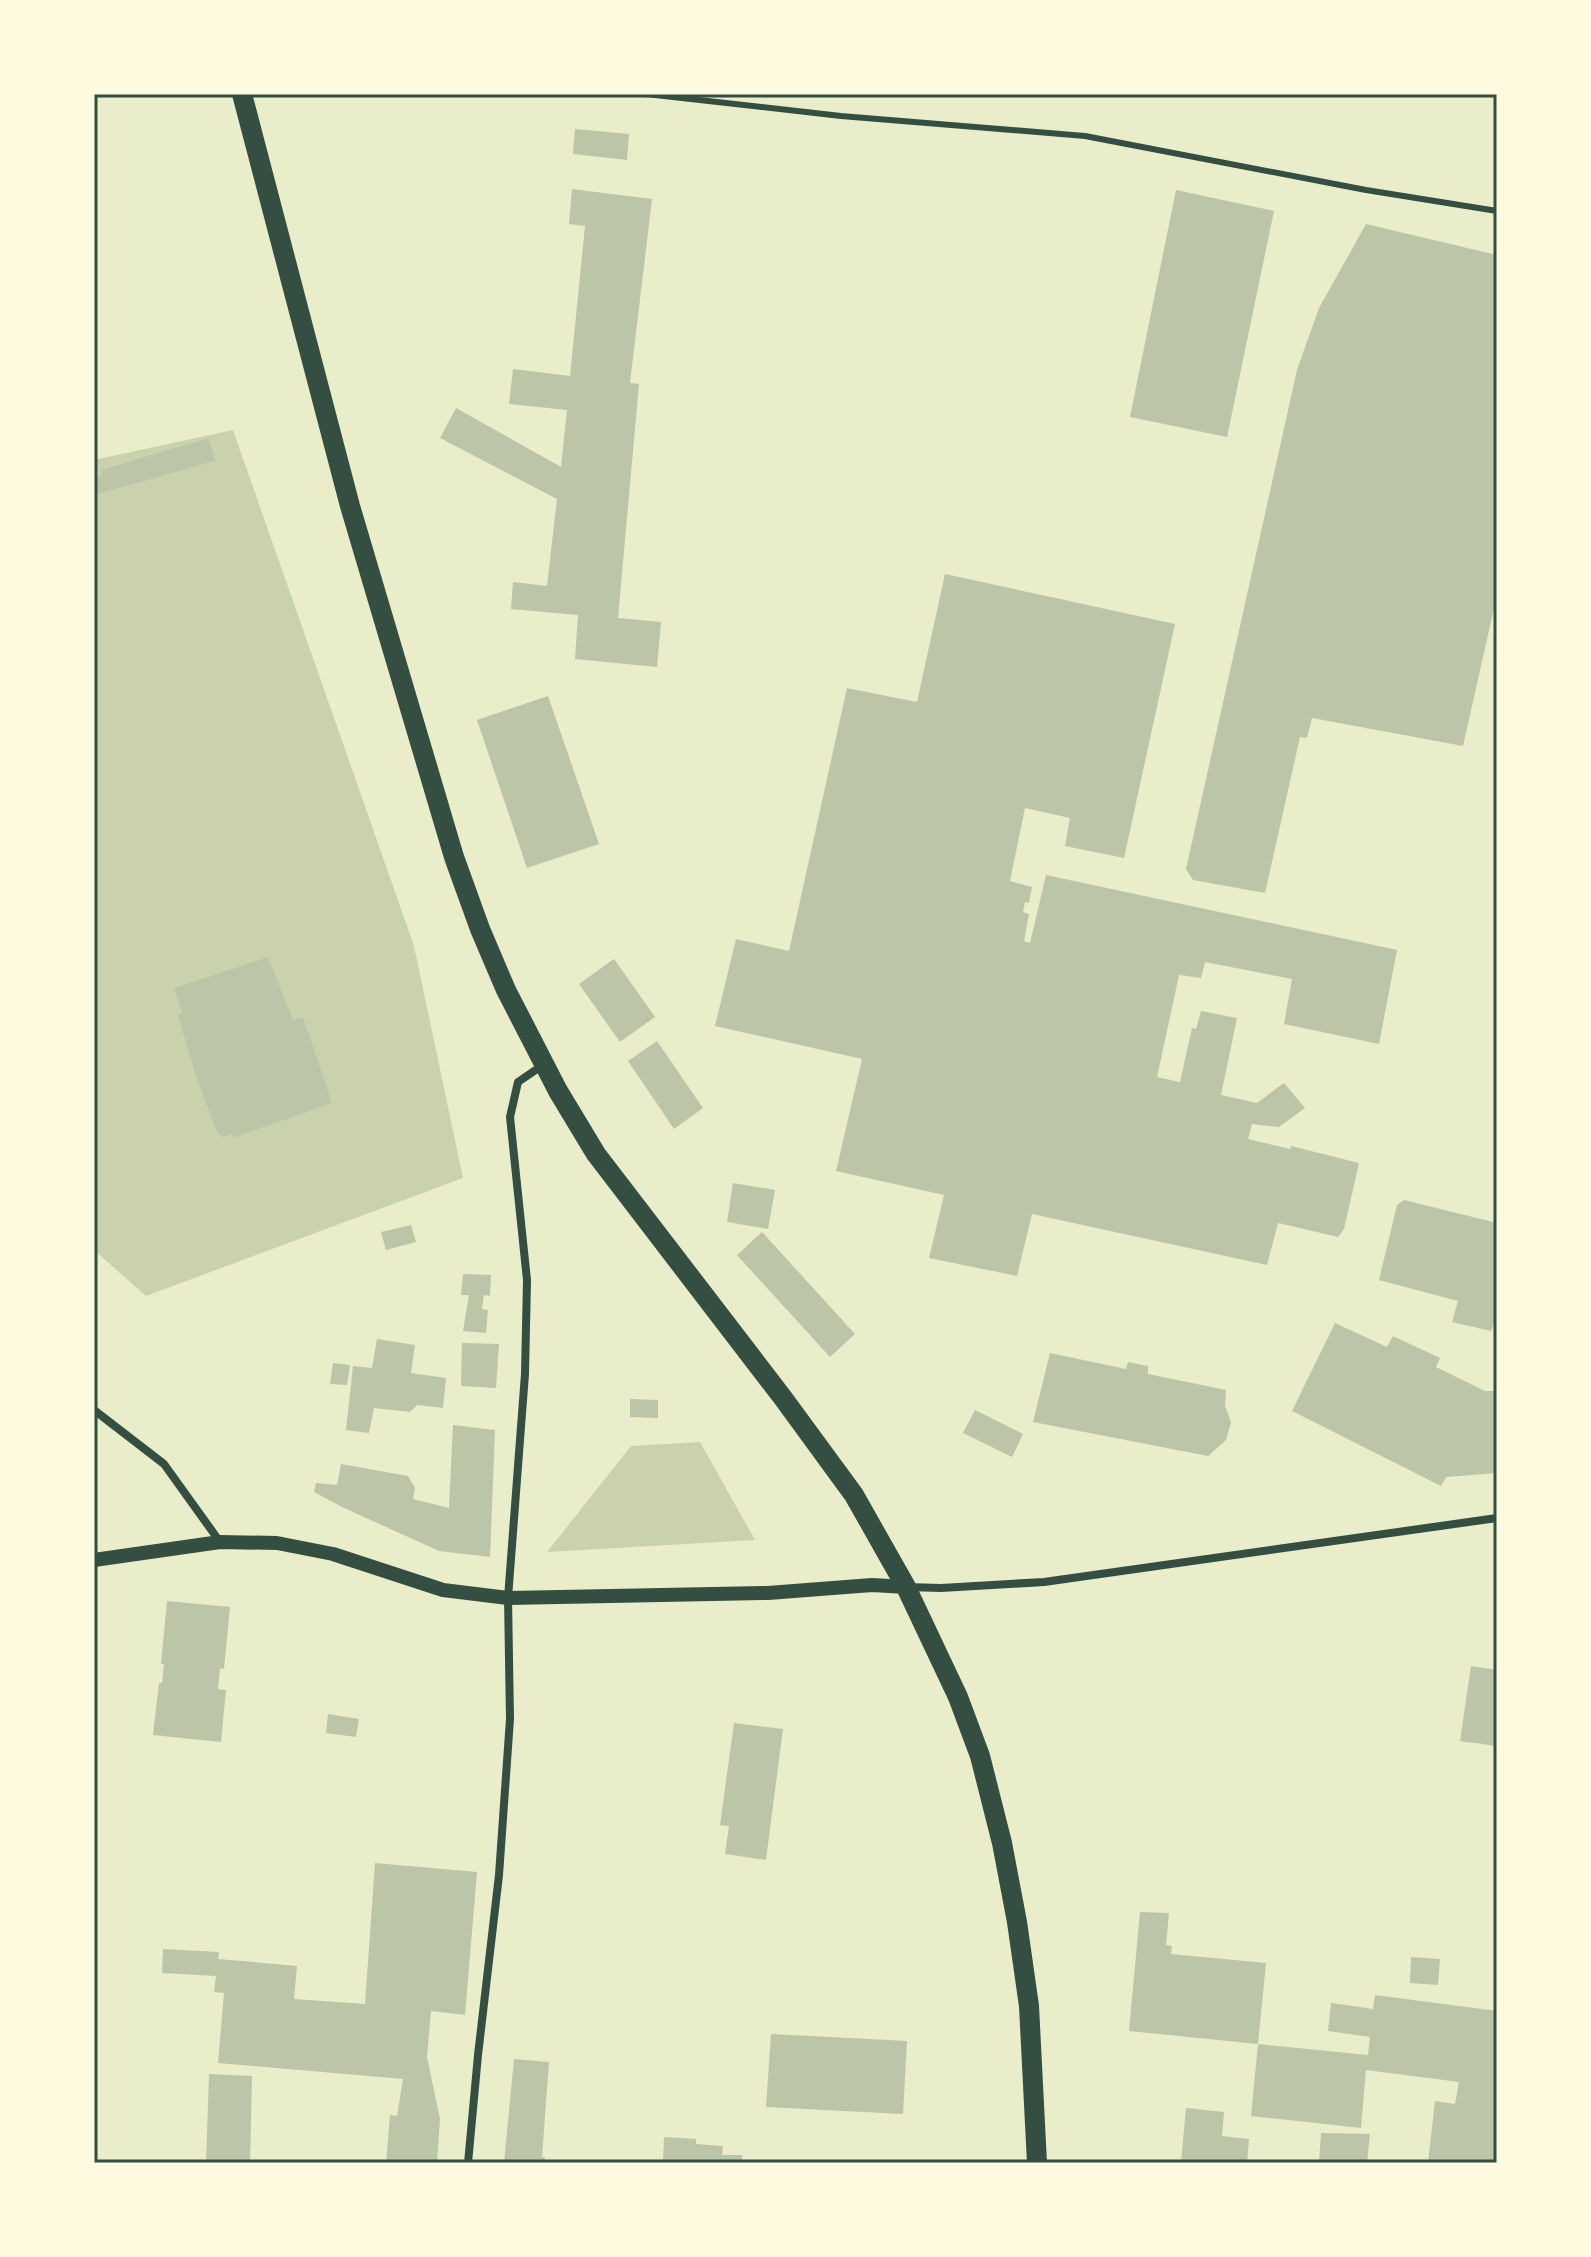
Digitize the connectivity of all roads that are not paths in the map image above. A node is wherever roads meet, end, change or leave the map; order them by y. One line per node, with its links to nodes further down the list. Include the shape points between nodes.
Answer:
1 (242, 94): 4 (main road, via 350,506 454,857 501,978)
2 (646, 94): 3 (lane, via 1085,136)
3 (1497, 211)
4 (544, 1065): 9 (main road, via 596,1154 854,1495); 10 (street, via 518,1082 510,1117 527,1280)
5 (94, 1410): 7 (street, via 164,1464)
6 (1497, 1518): 9 (street, via 1044,1582)
7 (220, 1542): 8 (street); 10 (street, via 277,1543 333,1554 443,1590)
8 (94, 1560)
9 (906, 1587): 10 (street); 12 (main road, via 958,1697 980,1756 1002,1843 1029,2006)
10 (508, 1598): 11 (street, via 510,1719 499,1875)
11 (468, 2163)
12 (1037, 2163)

